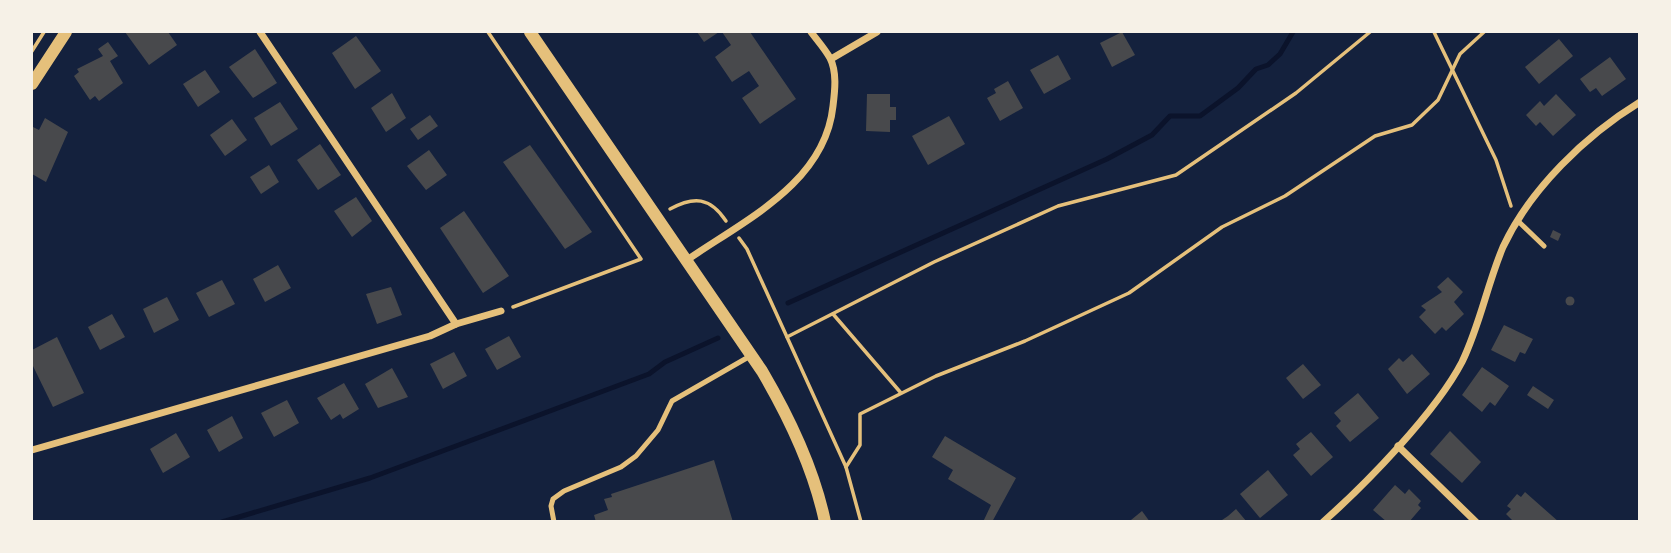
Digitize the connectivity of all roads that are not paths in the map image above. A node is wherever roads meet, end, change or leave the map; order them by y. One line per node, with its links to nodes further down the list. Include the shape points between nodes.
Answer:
1 (66, 32): 7 (street)
2 (260, 32): 13 (street)
3 (530, 32): 11 (street)
4 (811, 32): 6 (street)
5 (877, 32): 6 (street)
6 (831, 59): 11 (street, via 835,77 832,115 817,157 787,190)
7 (32, 84)
8 (1640, 102): 9 (street, via 1580,148)
9 (1518, 220): 10 (lane); 15 (street, via 1460,365)
10 (1544, 246)
11 (687, 260): 14 (street)
12 (501, 311): 13 (street)
13 (456, 324): 16 (street, via 430,336)
14 (752, 355): 17 (lane, via 672,401 658,430 621,467 558,495 551,506); 18 (street, via 778,398 811,472)
15 (1398, 446): 19 (street); 20 (street)
16 (32, 450)
17 (554, 522)
18 (825, 522)
19 (1323, 522)
20 (1476, 522)

